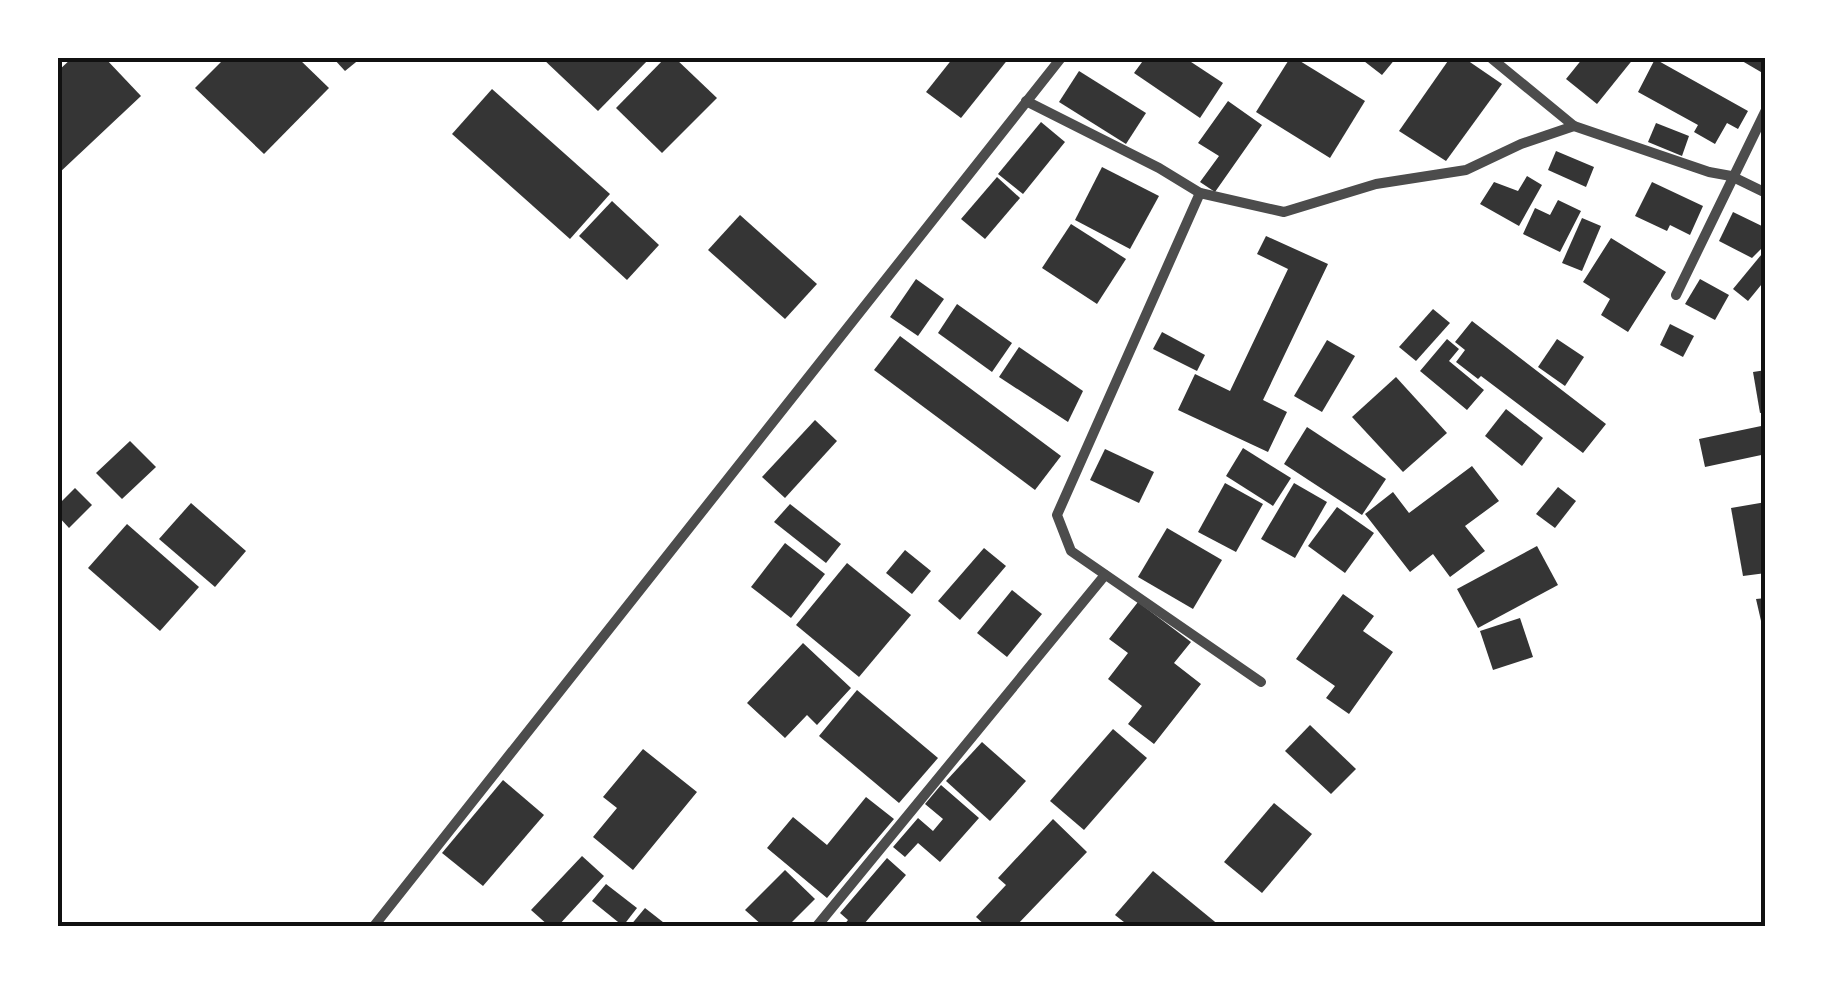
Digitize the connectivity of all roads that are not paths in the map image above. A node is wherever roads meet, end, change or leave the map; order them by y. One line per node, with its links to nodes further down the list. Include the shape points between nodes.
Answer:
1 (1061, 58): 3 (street)
2 (1491, 58): 5 (street)
3 (1026, 102): 8 (street); 12 (street)
4 (1766, 110): 6 (street)
5 (1574, 126): 6 (street); 8 (street, via 1466,170 1376,184 1284,212)
6 (1731, 176): 7 (street); 9 (street)
7 (1766, 193)
8 (1200, 194): 10 (street, via 1058,515 1071,551)
9 (1676, 294)
10 (1105, 575): 11 (street); 13 (street)
11 (1261, 682)
12 (374, 926)
13 (817, 926)

